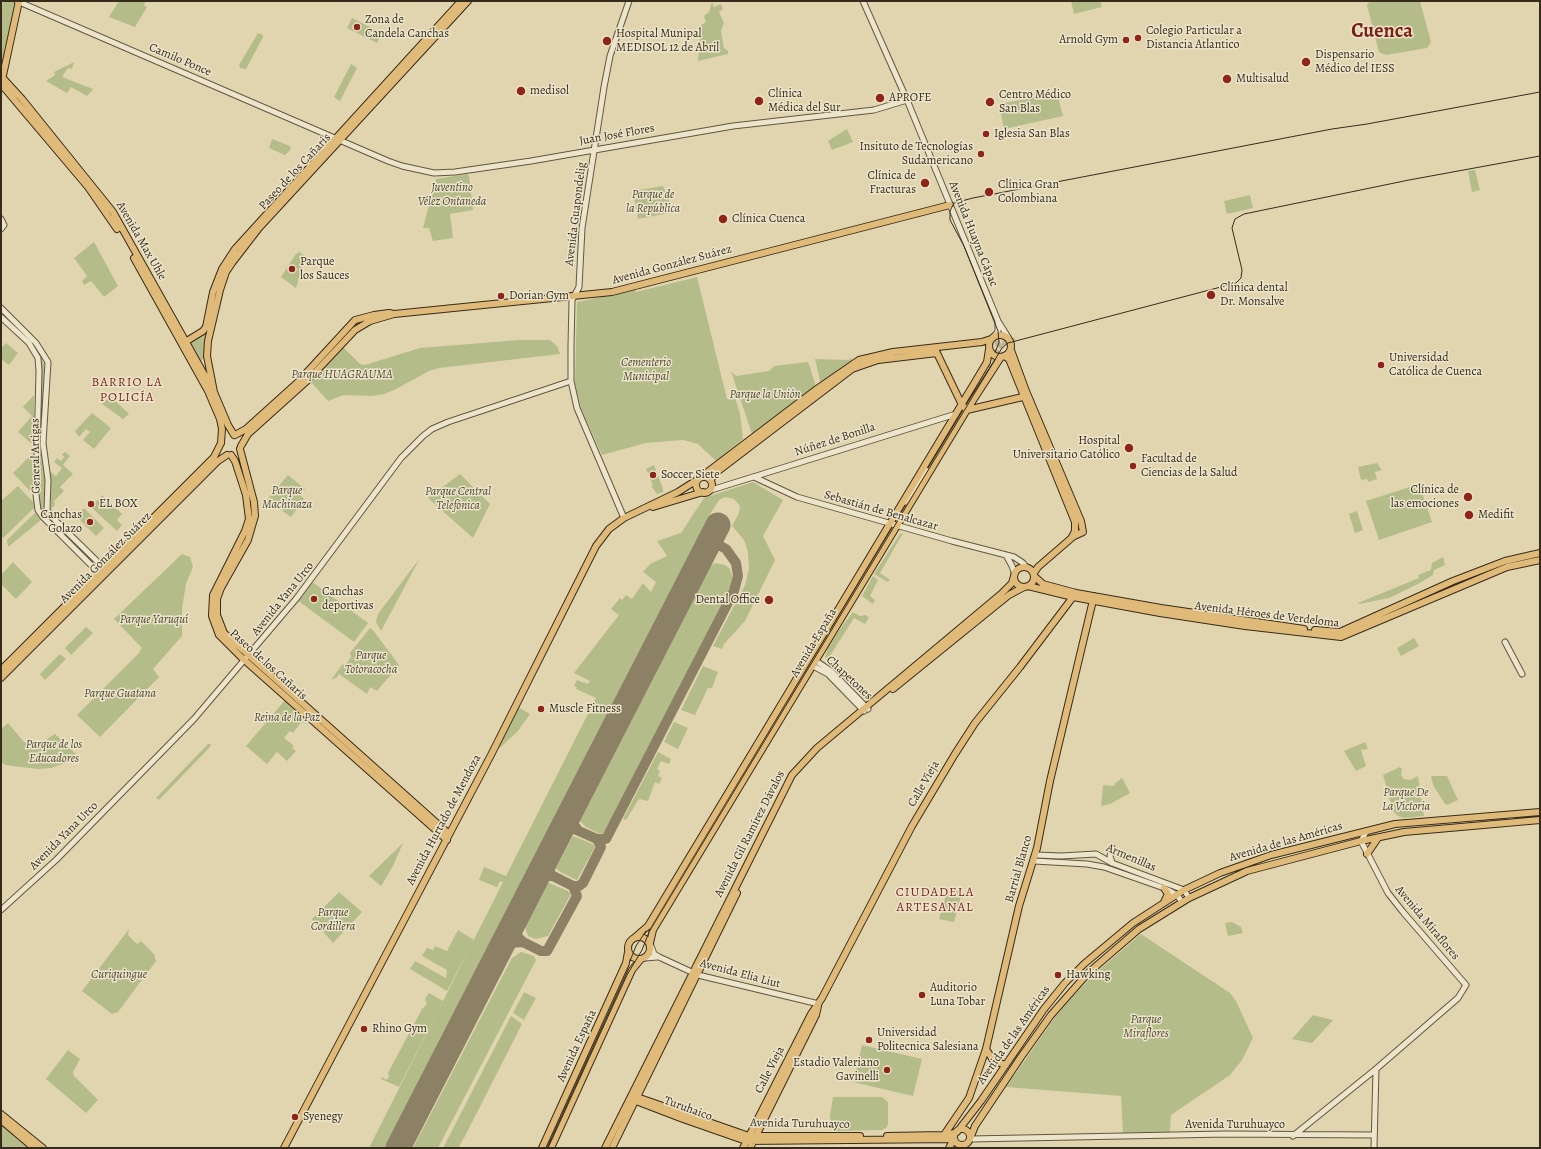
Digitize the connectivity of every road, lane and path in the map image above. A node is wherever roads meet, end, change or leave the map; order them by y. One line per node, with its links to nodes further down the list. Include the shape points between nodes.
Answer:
1 (18, 1): 6 (main road); 9 (street, Camilo Ponce)
2 (468, 1): 9 (main road, Paseo de los Cañaris)
3 (629, 1): 10 (street, Avenida Guapondelig, via 610,56)
4 (863, 1): 8 (street, Avenida Huayna Cápac)
5 (459, 2): 9 (main road, Paseo de los Cañaris)
6 (4, 66): 7 (main road)
7 (1, 81): 19 (main road, Avenida Max Uhle, via 22,98 113,212); 23 (main road, Avenida Max Uhle, via 108,214)
8 (907, 100): 10 (street, Juan José Flores, via 874,110 733,126); 11 (street, Avenida Huayna Cápac)
9 (337, 139): 10 (street, Juan José Flores, via 395,164 442,173); 20 (main road, Paseo de los Cañaris, via 235,249 222,269 213,292 206,328); 27 (main road, Paseo de los Cañaris, via 259,228 226,272 210,329)
10 (594, 150): 14 (street, Avenida Guapondelig, via 581,234 579,287)
11 (950, 205): 14 (main road, Avenida González Suárez, via 612,292); 18 (street, Avenida Huayna Cápac)
12 (2, 219): 13 (street)
13 (2, 230)
14 (574, 296): 16 (main road, Avenida González Suárez); 32 (street, Avenida Guapondelig)
15 (1, 308): 30 (street, via 36,342)
16 (394, 314): 38 (main road, Avenida González Suárez, via 374,315 355,320 301,379 246,429); 40 (main road, Avenida González Suárez, via 370,321 355,330 308,380 248,434)
17 (1, 317): 29 (street, via 29,343)
18 (998, 321): 21 (street, Avenida Huayna Cápac); 22 (street, via 998,332)
19 (180, 331): 20 (main road, via 189,334); 23 (main road, Avenida Max Uhle)
20 (200, 333): 23 (main road)
21 (1008, 337): 22 (main road, via 1000,334); 25 (main road)
22 (992, 338): 24 (main road); 26 (main road, Avenida Hurtado de Mendoza)
23 (184, 343): 31 (main road, Avenida Max Uhle)
24 (990, 349): 28 (main road, via 993,354); 35 (main road, Avenida España, via 989,358)
25 (1011, 350): 28 (main road); 34 (main road)
26 (936, 351): 35 (main road); 45 (main road, Avenida Hurtado de Mendoza, via 866,357 853,363); 46 (main road, Avenida Hurtado de Mendoza, via 878,360 852,369 713,475)
27 (208, 356): 31 (main road); 33 (main road, Paseo de los Cañaris)
28 (1003, 357): 34 (main road, via 1009,359); 36 (main road, Avenida España)
29 (38, 358): 30 (street); 53 (street, General Artigas, via 37,502 40,513)
30 (48, 362): 53 (street, General Artigas, via 43,443 48,480 47,507)
31 (197, 366): 33 (main road, Avenida Max Uhle); 39 (main road, Avenida Max Uhle, via 220,419)
32 (571, 381): 50 (street, Avenida Guapondelig, via 577,408); 67 (street, Avenida Yana Urco, via 448,422 423,436 401,458 309,584)
33 (214, 392): 38 (main road, Avenida Max Uhle)
34 (1026, 396): 36 (main road); 43 (main road)
35 (962, 405): 36 (main road); 37 (main road, Avenida España)
36 (969, 408): 52 (main road, Avenida España)
37 (956, 414): 44 (street, Núñez de Bonilla); 51 (main road, Avenida España)
38 (235, 435): 39 (main road, via 226,436); 40 (main road, via 240,439)
39 (220, 444): 41 (main road, via 223,451); 60 (main road, Avenida González Suárez, via 214,457)
40 (241, 448): 41 (main road, via 236,454); 67 (main road, Paseo de los Cañaris, via 254,502 254,521 248,540 221,588 216,606 224,633)
41 (229, 455): 60 (main road, Avenida González Suárez, via 218,461); 67 (main road, Paseo de los Cañaris, via 235,462 246,495 249,519 245,532 215,590 212,611 219,635)
42 (926, 470): 51 (street, Avenida España)
43 (1058, 474): 54 (main road, via 1075,522); 54 (main road, Avenida Gil Ramírez Dávalos, via 1082,526)
44 (754, 477): 47 (street, Núñez de Bonilla); 51 (street, Sebastián de Benalcazar, via 797,497)
45 (699, 478): 46 (main road, via 706,477); 48 (main road, via 696,488); 49 (main road, Avenida Hurtado de Mendoza, via 678,492)
46 (711, 481): 47 (street); 48 (main road, via 711,487)
47 (720, 486): 48 (street, Núñez de Bonilla)
48 (705, 492): 49 (main road, Avenida Hurtado de Mendoza)
49 (633, 513): 50 (main road, Avenida Hurtado de Mendoza)
50 (624, 518): 76 (main road, Avenida Hurtado de Mendoza, via 609,529 593,551)
51 (891, 521): 52 (street, Sebastián de Benalcazar); 91 (main road, Avenida España, via 648,926)
52 (897, 526): 56 (street, Sebastián de Benalcazar); 68 (main road, Avenida España)
53 (58, 527): 60 (street, General Artigas)
54 (1072, 537): 57 (main road, Avenida Gil Ramírez Dávalos)
55 (1540, 553): 65 (main road, Avenida Héroes de Verdeloma, via 1497,564 1340,632)
56 (1006, 555): 59 (street, Sebastián de Benalcazar, via 1020,560); 61 (street)
57 (1047, 559): 59 (main road, Avenida Gil Ramírez Dávalos); 62 (main road, Avenida Gil Ramírez Dávalos)
58 (1540, 560): 65 (main road, Avenida Héroes de Verdeloma, via 1507,567 1341,637 1160,613)
59 (1027, 567): 61 (main road, Avenida Gil Ramírez Dávalos, via 1018,569); 62 (main road)
60 (103, 572): 69 (main road, Avenida González Suárez); 71 (main road, Avenida González Suárez)
61 (1014, 575): 63 (main road, via 1016,582); 72 (main road, Avenida Gil Ramírez Dávalos, via 1012,582 1001,594)
62 (1034, 575): 63 (main road, Avenida Gil Ramírez Dávalos, via 1032,583); 64 (main road, Avenida Héroes de Verdeloma, via 1042,584)
63 (1026, 587): 64 (main road, Avenida Héroes de Verdeloma); 72 (main road, Avenida Gil Ramírez Dávalos, via 1009,595)
64 (1075, 595): 65 (main road, Avenida Héroes de Verdeloma); 98 (main road, Calle Vieja, via 975,723 955,754 912,826)
65 (1093, 598): 81 (main road, Barrial Blanco, via 1050,781)
66 (1505, 642): 70 (street)
67 (247, 658): 76 (main road, Paseo de los Cañaris); 90 (street, Avenida Yana Urco, via 194,719 56,860)
68 (814, 663): 72 (street, Chapetones, via 831,671); 92 (main road, Avenida España, via 653,930)
69 (1, 670)
70 (1522, 674)
71 (1, 678)
72 (865, 709): 96 (main road, Avenida Gil Ramírez Dávalos, via 807,760 795,777)
73 (1540, 812): 75 (main road, Avenida de las Américas, via 1427,820)
74 (1540, 820): 77 (main road, Avenida de las Américas, via 1404,832)
75 (1369, 830): 78 (street, via 1362,835); 85 (main road, Avenida de las Américas, via 1252,861)
76 (448, 837): 114 (main road, Avenida Hurtado de Mendoza)
77 (1378, 838): 78 (main road, Avenida de las Américas); 80 (main road)
78 (1361, 841): 80 (street, Avenida Miraflores); 87 (main road, Avenida de las Américas, via 1247,872)
79 (1112, 848): 83 (street)
80 (1367, 854): 97 (street, Avenida Miraflores, via 1388,893)
81 (1036, 855): 82 (main road, Barrial Blanco); 83 (street, Armenillas, via 1096,854)
82 (1034, 861): 84 (street, Armenillas, via 1104,867); 99 (main road, Barrial Blanco, via 1019,906)
83 (1112, 863): 85 (street, Armenillas)
84 (1164, 888): 86 (street, Armenillas); 88 (main road, via 1168,894)
85 (1184, 890): 86 (main road, Avenida de las Américas); 87 (street)
86 (1177, 894): 88 (main road, Avenida de las Américas); 89 (street)
87 (1189, 898): 89 (main road, Avenida de las Américas)
88 (1164, 902): 100 (main road, Avenida de las Américas, via 1110,941 1074,973 1044,1009)
89 (1182, 902): 111 (main road, Avenida de las Américas, via 1139,929 1088,974 1051,1015 991,1101)
90 (1, 910)
91 (633, 939): 92 (main road, via 642,937); 93 (main road)
92 (650, 945): 94 (street, via 654,954); 95 (main road, via 650,953)
93 (628, 952): 95 (main road, via 632,957); 115 (main road, Avenida España, via 626,963)
94 (659, 957): 95 (street, Avenida Elia Liut); 96 (street, Avenida Elia Liut)
95 (643, 959): 116 (main road, Avenida España, via 632,970)
96 (695, 974): 98 (street, Avenida Elia Liut); 102 (main road, Avenida Gil Ramírez Dávalos)
97 (1466, 985): 101 (street, Avenida Turuhuayco, via 1458,998)
98 (819, 1004): 109 (main road, Calle Vieja, via 816,1015)
99 (986, 1049): 100 (main road, via 993,1060); 106 (main road, Barrial Blanco, via 968,1098)
100 (1005, 1065): 105 (main road, Avenida de las Américas)
101 (1376, 1069): 107 (street); 108 (street, Avenida Turuhuayco)
102 (635, 1098): 109 (main road, Avenida Turuhuayco); 117 (main road, Avenida Gil Ramírez Dávalos); 118 (main road, Avenida Gil Ramírez Dávalos)
103 (1, 1114): 113 (main road)
104 (1, 1120): 112 (main road)
105 (955, 1134): 106 (main road); 110 (main road); 111 (main road, via 958,1144); 111 (main road, via 960,1130 966,1130 969,1133); 121 (main road, Avenida de las Américas)
106 (944, 1135): 109 (main road, Avenida Turuhuayco)
107 (1374, 1135): 108 (street); 122 (street)
108 (1293, 1136): 111 (street, Avenida Turuhuayco, via 1226,1134)
109 (751, 1138): 110 (main road, Avenida Turuhuayco); 119 (main road, Calle Vieja); 120 (main road, Calle Vieja)
110 (939, 1139): 121 (main road)
111 (966, 1144)
112 (34, 1148)
113 (42, 1148)
114 (284, 1148)
115 (542, 1148)
116 (551, 1148)
117 (605, 1148)
118 (612, 1148)
119 (743, 1148)
120 (750, 1148)
121 (948, 1148)
122 (1374, 1148)

